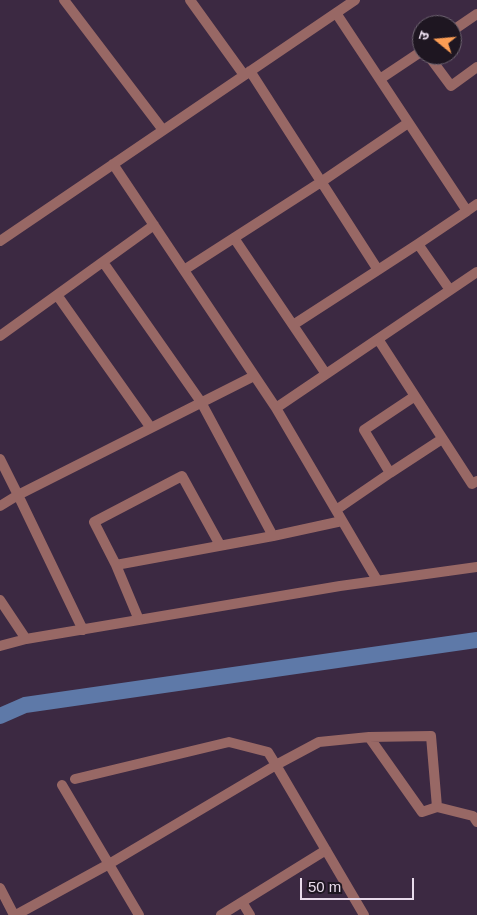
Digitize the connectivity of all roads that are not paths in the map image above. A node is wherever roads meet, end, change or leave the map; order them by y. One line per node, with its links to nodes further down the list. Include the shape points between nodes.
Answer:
1 (64, 0): 13 (street)
2 (190, 0): 10 (street)
3 (355, 0): 4 (street)
4 (336, 13): 10 (street); 11 (street)
5 (477, 14): 6 (street)
6 (462, 24)
7 (412, 58): 11 (street)
8 (435, 65): 9 (street, via 451,86)
9 (477, 67)
10 (247, 73): 13 (street); 15 (street)
11 (380, 79): 12 (street)
12 (408, 123): 15 (street); 17 (street)
13 (163, 130): 14 (street)
14 (113, 164): 18 (street); 20 (street)
15 (321, 182): 19 (street); 24 (street)
16 (477, 204): 17 (street)
17 (467, 211): 21 (street)
18 (154, 224): 22 (street); 23 (street)
19 (234, 238): 23 (street); 28 (street)
20 (0, 241)
21 (418, 244): 24 (street); 26 (street)
22 (103, 262): 27 (street); 34 (street)
23 (184, 270): 32 (street)
24 (378, 270): 28 (street)
25 (477, 272): 26 (street)
26 (450, 290): 30 (street)
27 (57, 295): 29 (street); 36 (street)
28 (292, 325): 31 (street)
29 (0, 336)
30 (378, 339): 31 (street); 33 (street)
31 (326, 374): 35 (street)
32 (254, 376): 34 (street); 35 (street)
33 (415, 396): 37 (street); 39 (street, via 364,430)
34 (202, 402): 36 (street); 45 (street)
35 (276, 408): 43 (street)
36 (151, 428): 41 (street)
37 (442, 439): 39 (street); 40 (street, via 472,484)
38 (0, 459): 41 (street)
39 (390, 473): 43 (street)
40 (477, 481)
41 (18, 495): 42 (street); 52 (street)
42 (0, 506)
43 (336, 510): 44 (street)
44 (342, 521): 45 (street); 49 (street)
45 (273, 536): 46 (street)
46 (220, 545): 47 (street); 47 (street, via 182,476 94,522)
47 (116, 565): 51 (street)
48 (477, 567): 49 (street)
49 (377, 580): 51 (street)
50 (0, 600): 53 (street)
51 (139, 620): 52 (street)
52 (83, 630): 53 (street)
53 (26, 640): 54 (street)
54 (0, 646)
55 (369, 737): 56 (street, via 319,742); 59 (street, via 422,812); 59 (street, via 431,736)
56 (276, 765): 57 (street, via 268,752 228,742); 61 (street); 62 (street)
57 (75, 779)
58 (62, 785): 62 (street)
59 (437, 807): 60 (street, via 473,816)
60 (477, 822)
61 (326, 850): 64 (street); 69 (street)
62 (109, 864): 65 (street); 66 (street)
63 (0, 888): 65 (street)
64 (242, 902): 67 (street); 68 (street)
65 (15, 915)
66 (139, 915)
67 (221, 915)
68 (250, 915)
69 (364, 915)

